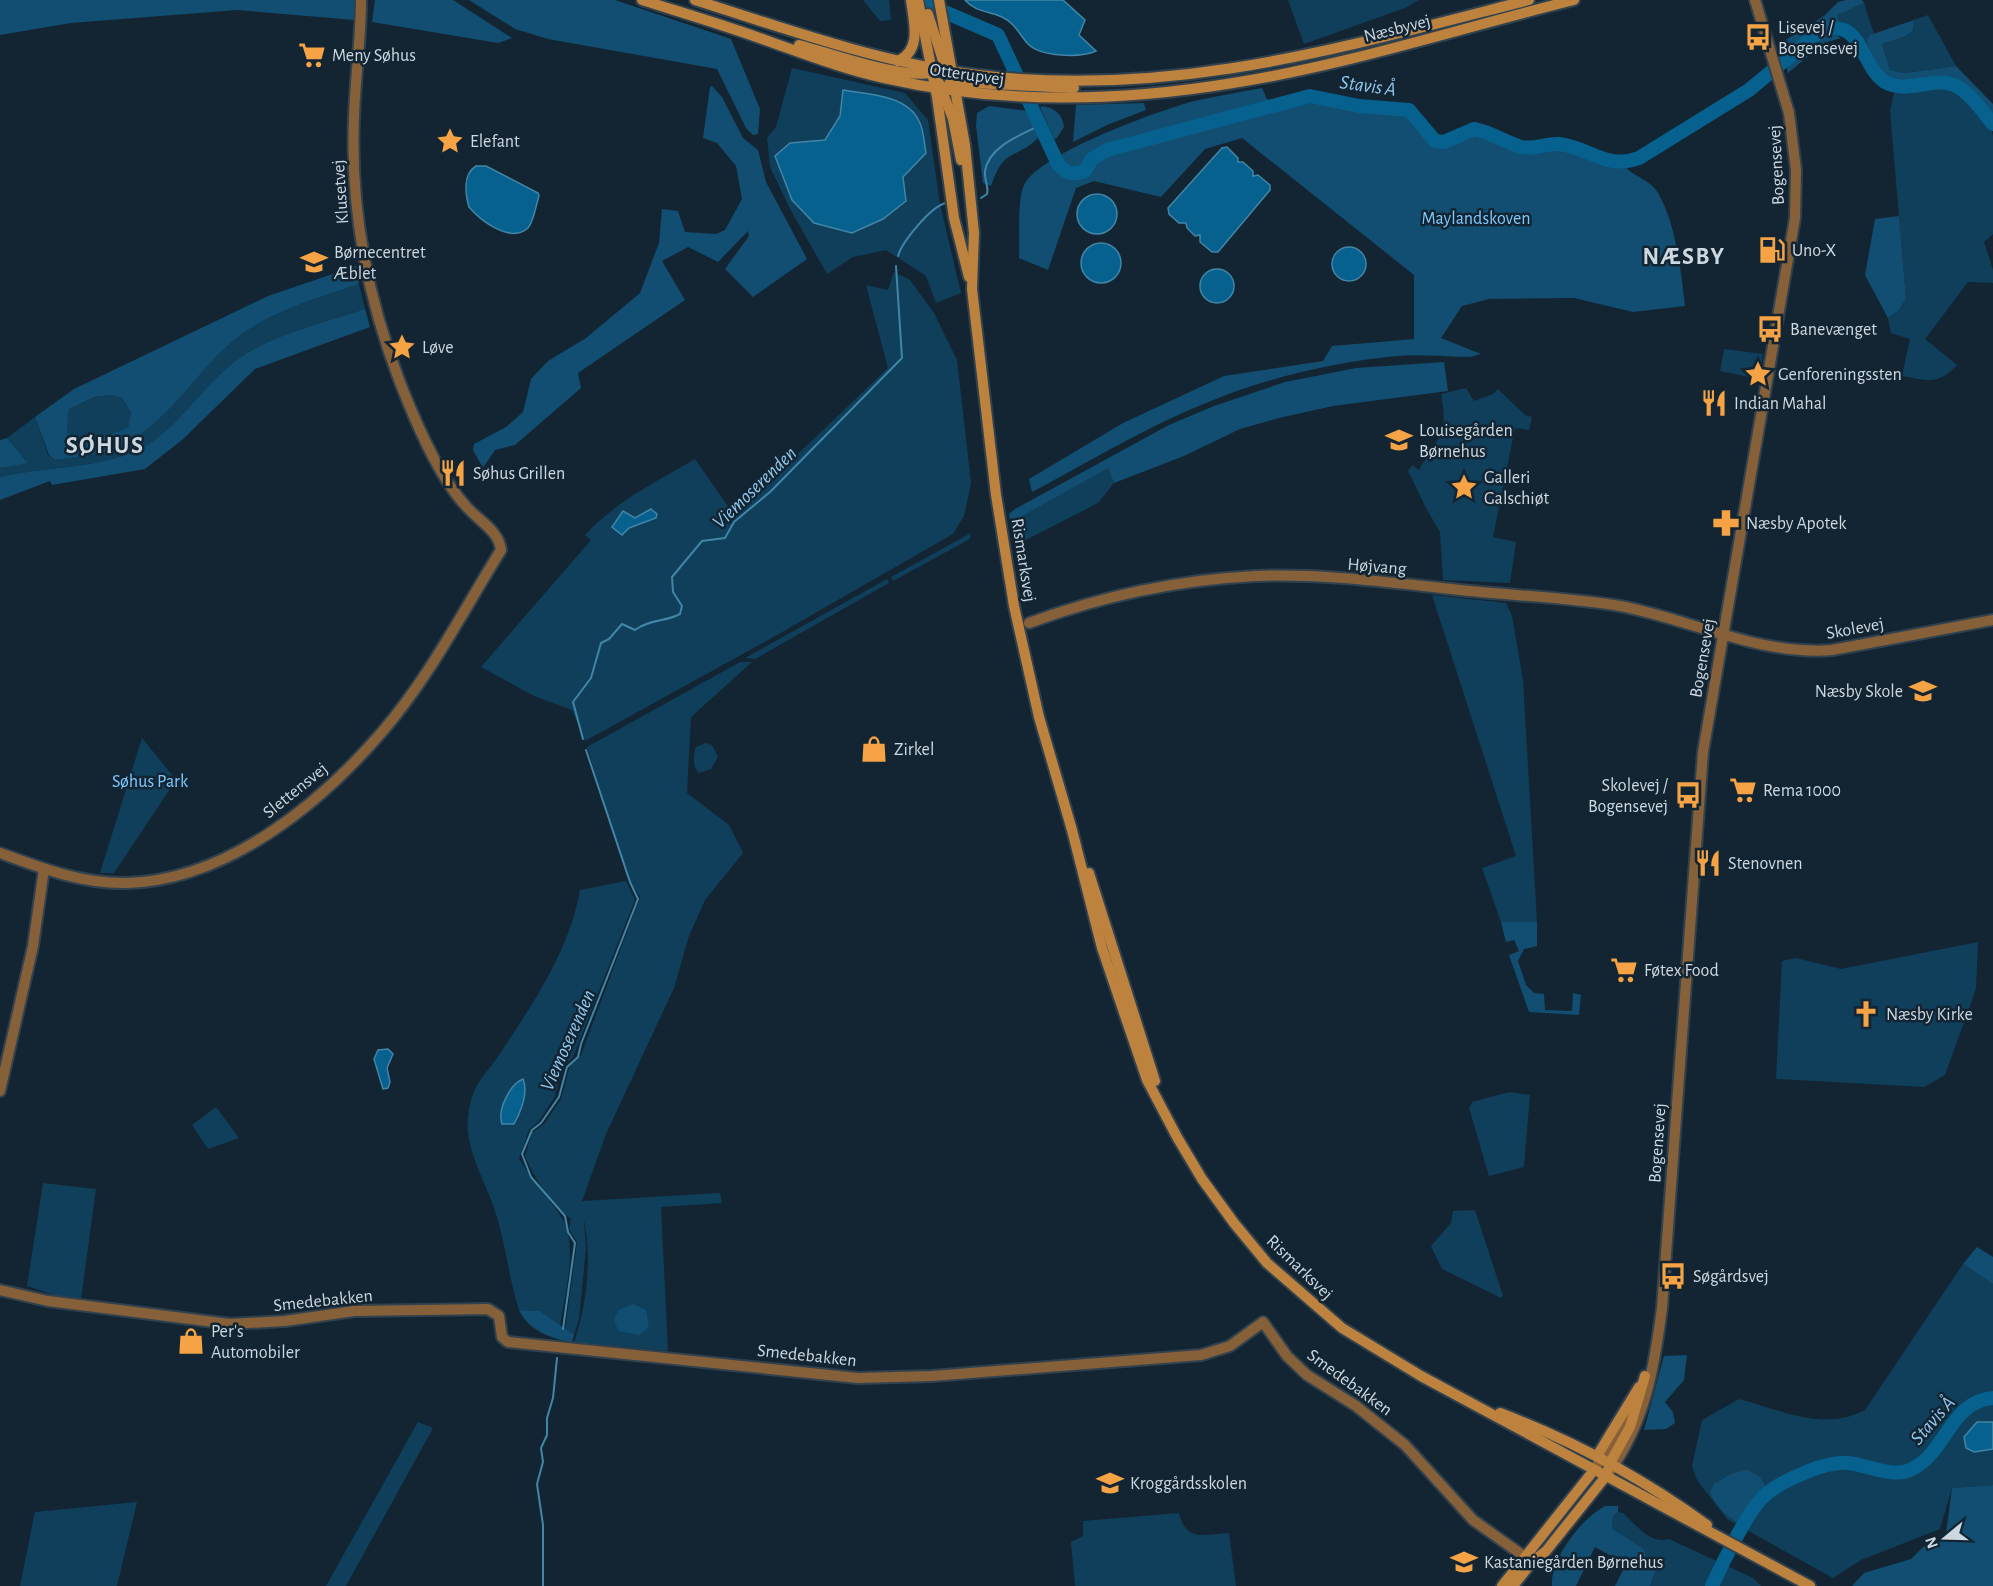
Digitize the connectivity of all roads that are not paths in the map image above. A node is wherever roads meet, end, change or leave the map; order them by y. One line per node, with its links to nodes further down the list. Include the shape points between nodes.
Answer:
1 (361, 0): 11 (street, Klusetvej)
2 (366, 0): 11 (street, Klusetvej)
3 (642, 0): 15 (main road, Otterupvej, via 847,68)
4 (695, 0): 13 (main road, Otterupvej, via 839,47)
5 (924, 0): 10 (main road)
6 (939, 0): 15 (main road, via 946,35)
7 (1529, 0): 12 (main road, Næsbyvej)
8 (1574, 0): 14 (main road, Næsbyvej)
9 (1755, 0): 24 (street, Bogensevej, via 1789,114 1796,170 1795,218)
10 (918, 7): 13 (main road, via 915,42 906,57); 15 (main road)
11 (361, 20): 21 (street, Klusetvej, via 353,166 359,229 375,308 406,395 446,476 465,506)
12 (1296, 58): 18 (main road, Otterupvej, via 1158,80)
13 (898, 61): 15 (main road, Otterupvej)
14 (1299, 70): 18 (main road, Otterupvej, via 1233,84 1160,93)
15 (939, 76): 16 (main road, Rismarksvej); 16 (main road, Otterupvej); 17 (main road, Otterupvej); 19 (main road); 20 (main road, Rismarksvej, via 954,218)
16 (957, 87): 17 (main road, Otterupvej); 19 (main road, Rismarksvej)
17 (1016, 87): 18 (main road, Otterupvej); 18 (main road, Otterupvej)
18 (1032, 88)
19 (971, 198): 20 (main road, Rismarksvej)
20 (972, 289): 31 (main road, Rismarksvej, via 996,495 1014,606 1039,717 1102,948 1147,1080 1202,1179 1268,1263 1342,1328)
21 (500, 541): 26 (street, Slettensvej, via 501,550 420,681 383,731 307,804 244,847 187,874 126,883 84,880)
22 (1993, 620): 24 (street, Skolevej, via 1822,651)
23 (1029, 622): 24 (street, Højvang, via 1166,585 1297,576 1618,606)
24 (1723, 634): 29 (street, Bogensevej, via 1703,752)
25 (0, 853): 26 (street, Slettensvej)
26 (44, 869): 27 (street, via 33,946)
27 (0, 1091)
28 (0, 1290): 36 (street, Smedebakken, via 48,1301 230,1324 354,1311 488,1309 499,1316 502,1337 508,1342 858,1378 932,1376 1208,1354 1230,1346 1263,1322 1287,1356 1307,1375 1406,1445 1473,1520)
29 (1659, 1331): 30 (street, Bogensevej); 33 (street, Bogensevej, via 1655,1365 1641,1411)
30 (1645, 1376): 33 (main road)
31 (1465, 1400): 32 (main road, Rismarksvej); 33 (main road, Rismarksvej, via 1556,1434)
32 (1497, 1418): 33 (main road, Rismarksvej); 34 (main road, via 1580,1469)
33 (1605, 1467): 34 (main road, Bogensevej); 35 (main road, Rismarksvej, via 1702,1529); 35 (main road, via 1670,1494); 36 (main road); 36 (main road, Bogensevej, via 1557,1544)
34 (1585, 1482): 36 (main road, Bogensevej)
35 (1727, 1539): 39 (main road, Rismarksvej)
36 (1528, 1560): 37 (main road, Bogensevej); 38 (main road, Bogensevej)
37 (1502, 1586)
38 (1513, 1586)
39 (1810, 1586)

